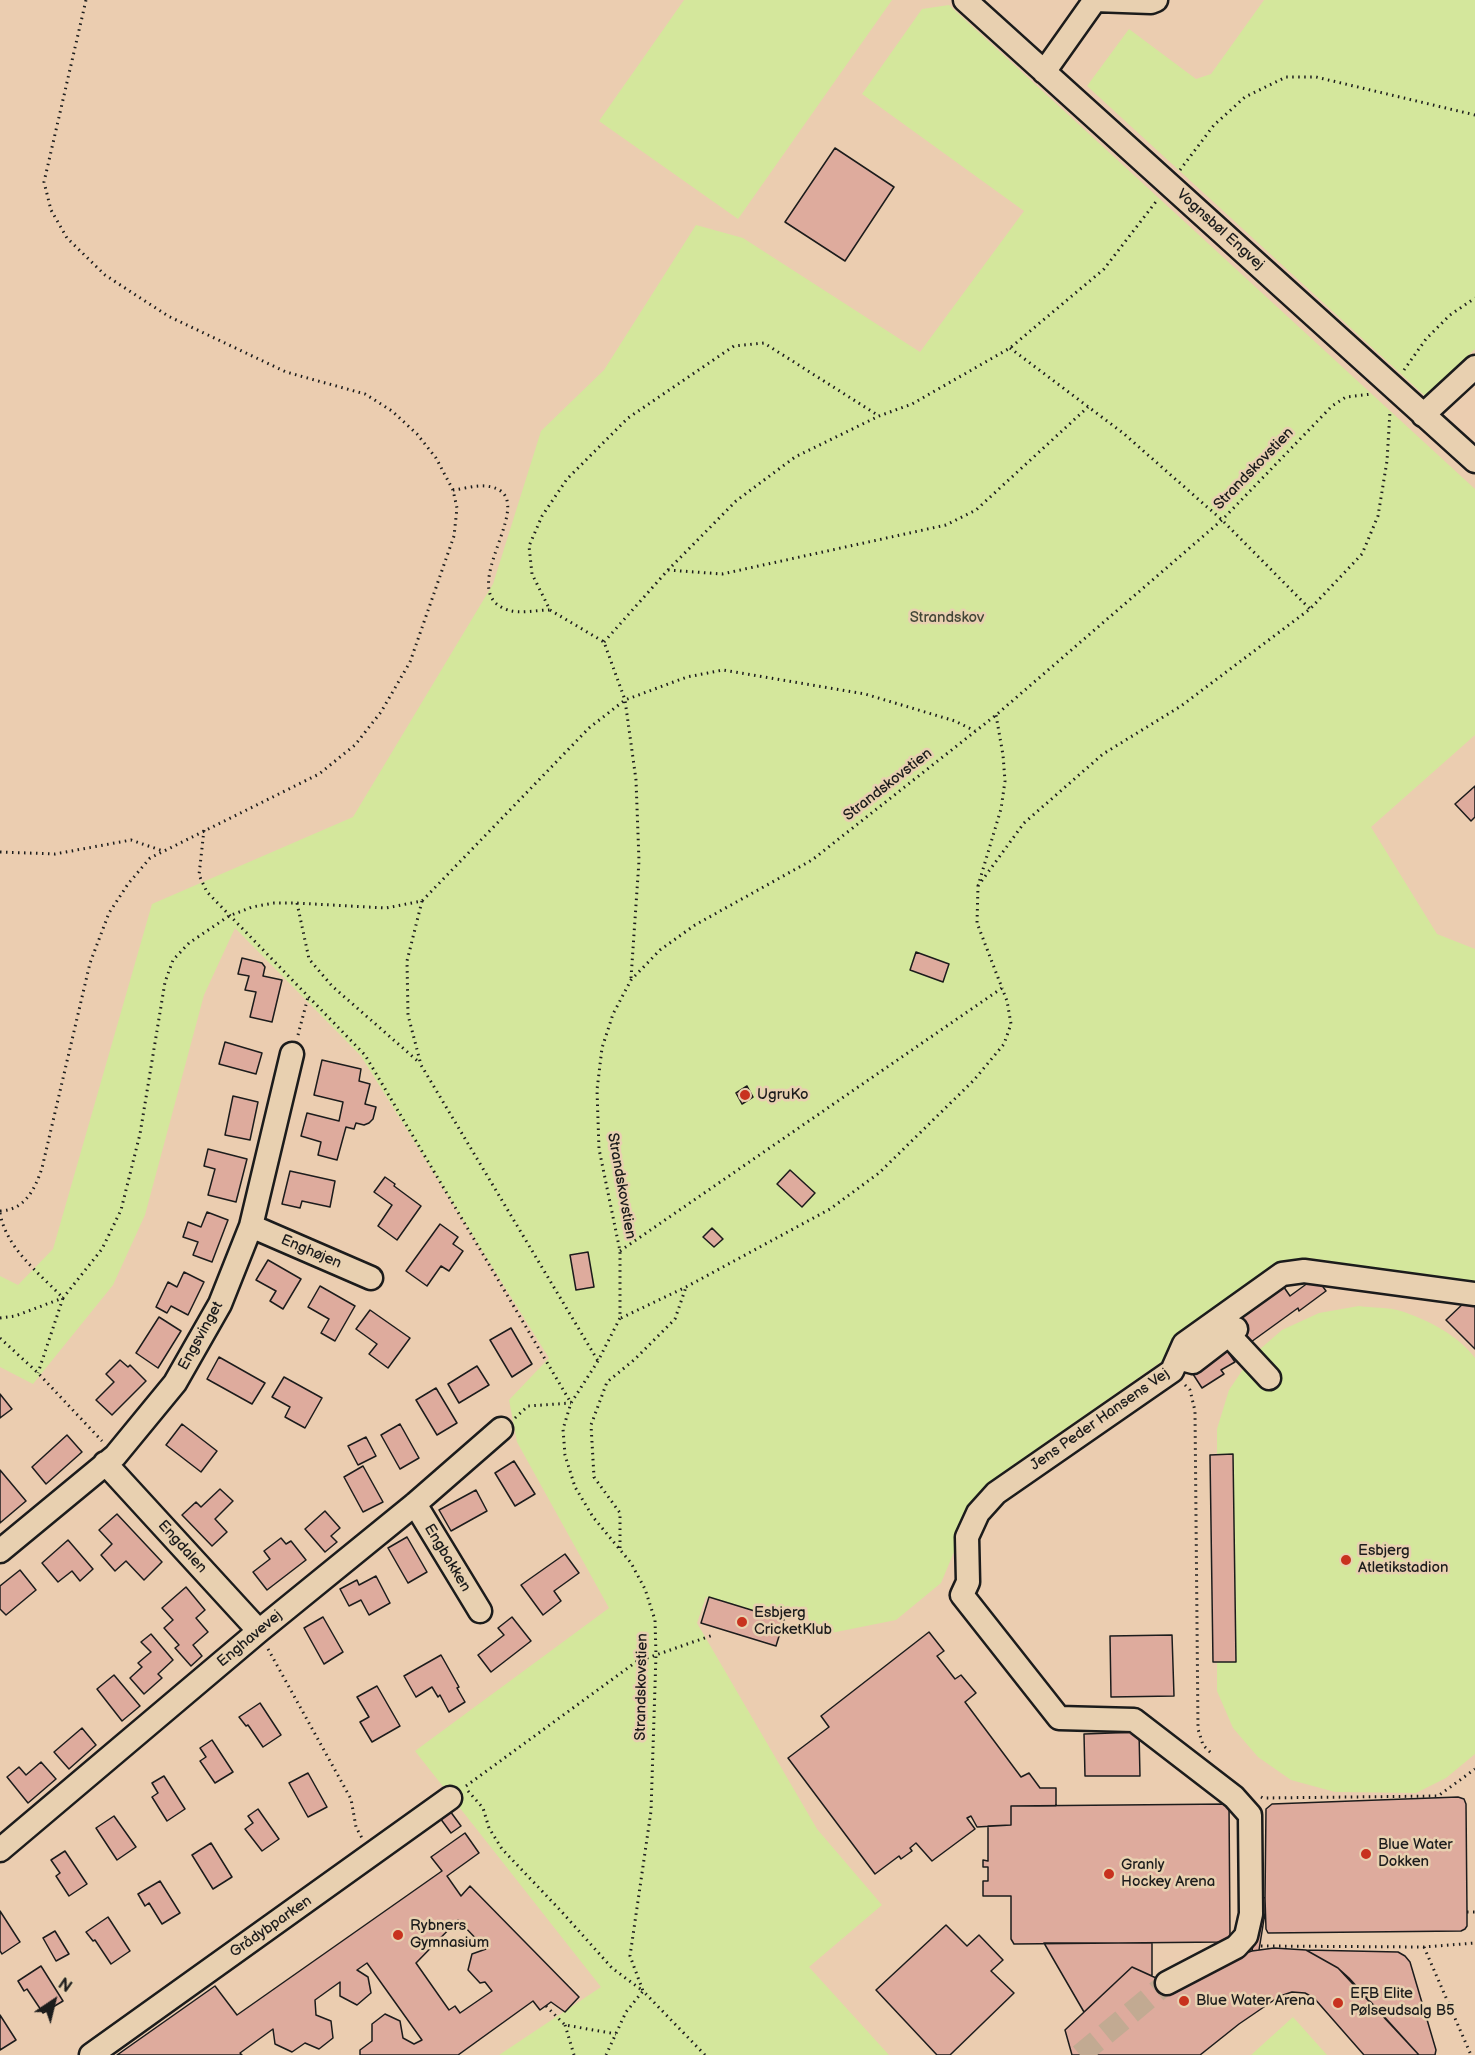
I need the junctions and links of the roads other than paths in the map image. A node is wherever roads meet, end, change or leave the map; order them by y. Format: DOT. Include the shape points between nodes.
graph roads {
  1 [pos="965,0"];
  2 [pos="1095,0"];
  3 [pos="1156,0"];
  4 [pos="1044,72"];
  5 [pos="1475,367"];
  6 [pos="1423,415"];
  7 [pos="1475,461"];
  8 [pos="292,1054"];
  9 [pos="251,1226"];
  10 [pos="371,1278"];
  11 [pos="1475,1294"];
  12 [pos="1175,1364"];
  13 [pos="1269,1378"];
  14 [pos="501,1429"];
  15 [pos="110,1459"];
  16 [pos="415,1504"];
  17 [pos="0,1551"];
  18 [pos="480,1611"];
  19 [pos="259,1631"];
  20 [pos="450,1798"];
  21 [pos="0,1850"];
  22 [pos="1167,1983"];
  23 [pos="91,2055"];
  1 -- 4 [label="street, Vognsbøl Engvej"];
  2 -- 3 [label="street"];
  2 -- 4 [label="street"];
  4 -- 6 [label="street, Vognsbøl Engvej"];
  5 -- 6 [label="street"];
  6 -- 7 [label="street, Vognsbøl Engvej"];
  8 -- 9 [label="street, Engsvinget"];
  9 -- 10 [label="street, Enghøjen"];
  9 -- 15 [label="street, Engsvinget" via="220,1304 175,1383"];
  11 -- 12 [label="street, Jens Peder Hansens Vej" via="1304,1270 1282,1274 1184,1344"];
  12 -- 13 [label="street" via="1193,1362 1232,1332"];
  12 -- 22 [label="street, Jens Peder Hansens Vej" via="996,1493 978,1513 967,1537 968,1582 962,1595 1059,1718 1134,1720 1234,1797 1250,1815 1251,1914 1246,1936 1236,1947"];
  14 -- 16 [label="street, Enghavevej"];
  15 -- 17 [label="street, Engsvinget"];
  15 -- 19 [label="street, Engdalen"];
  16 -- 18 [label="street, Engbakken"];
  16 -- 19 [label="street, Enghavevej"];
  19 -- 21 [label="street, Enghavevej"];
  20 -- 23 [label="street, Grådybparken"];
}
